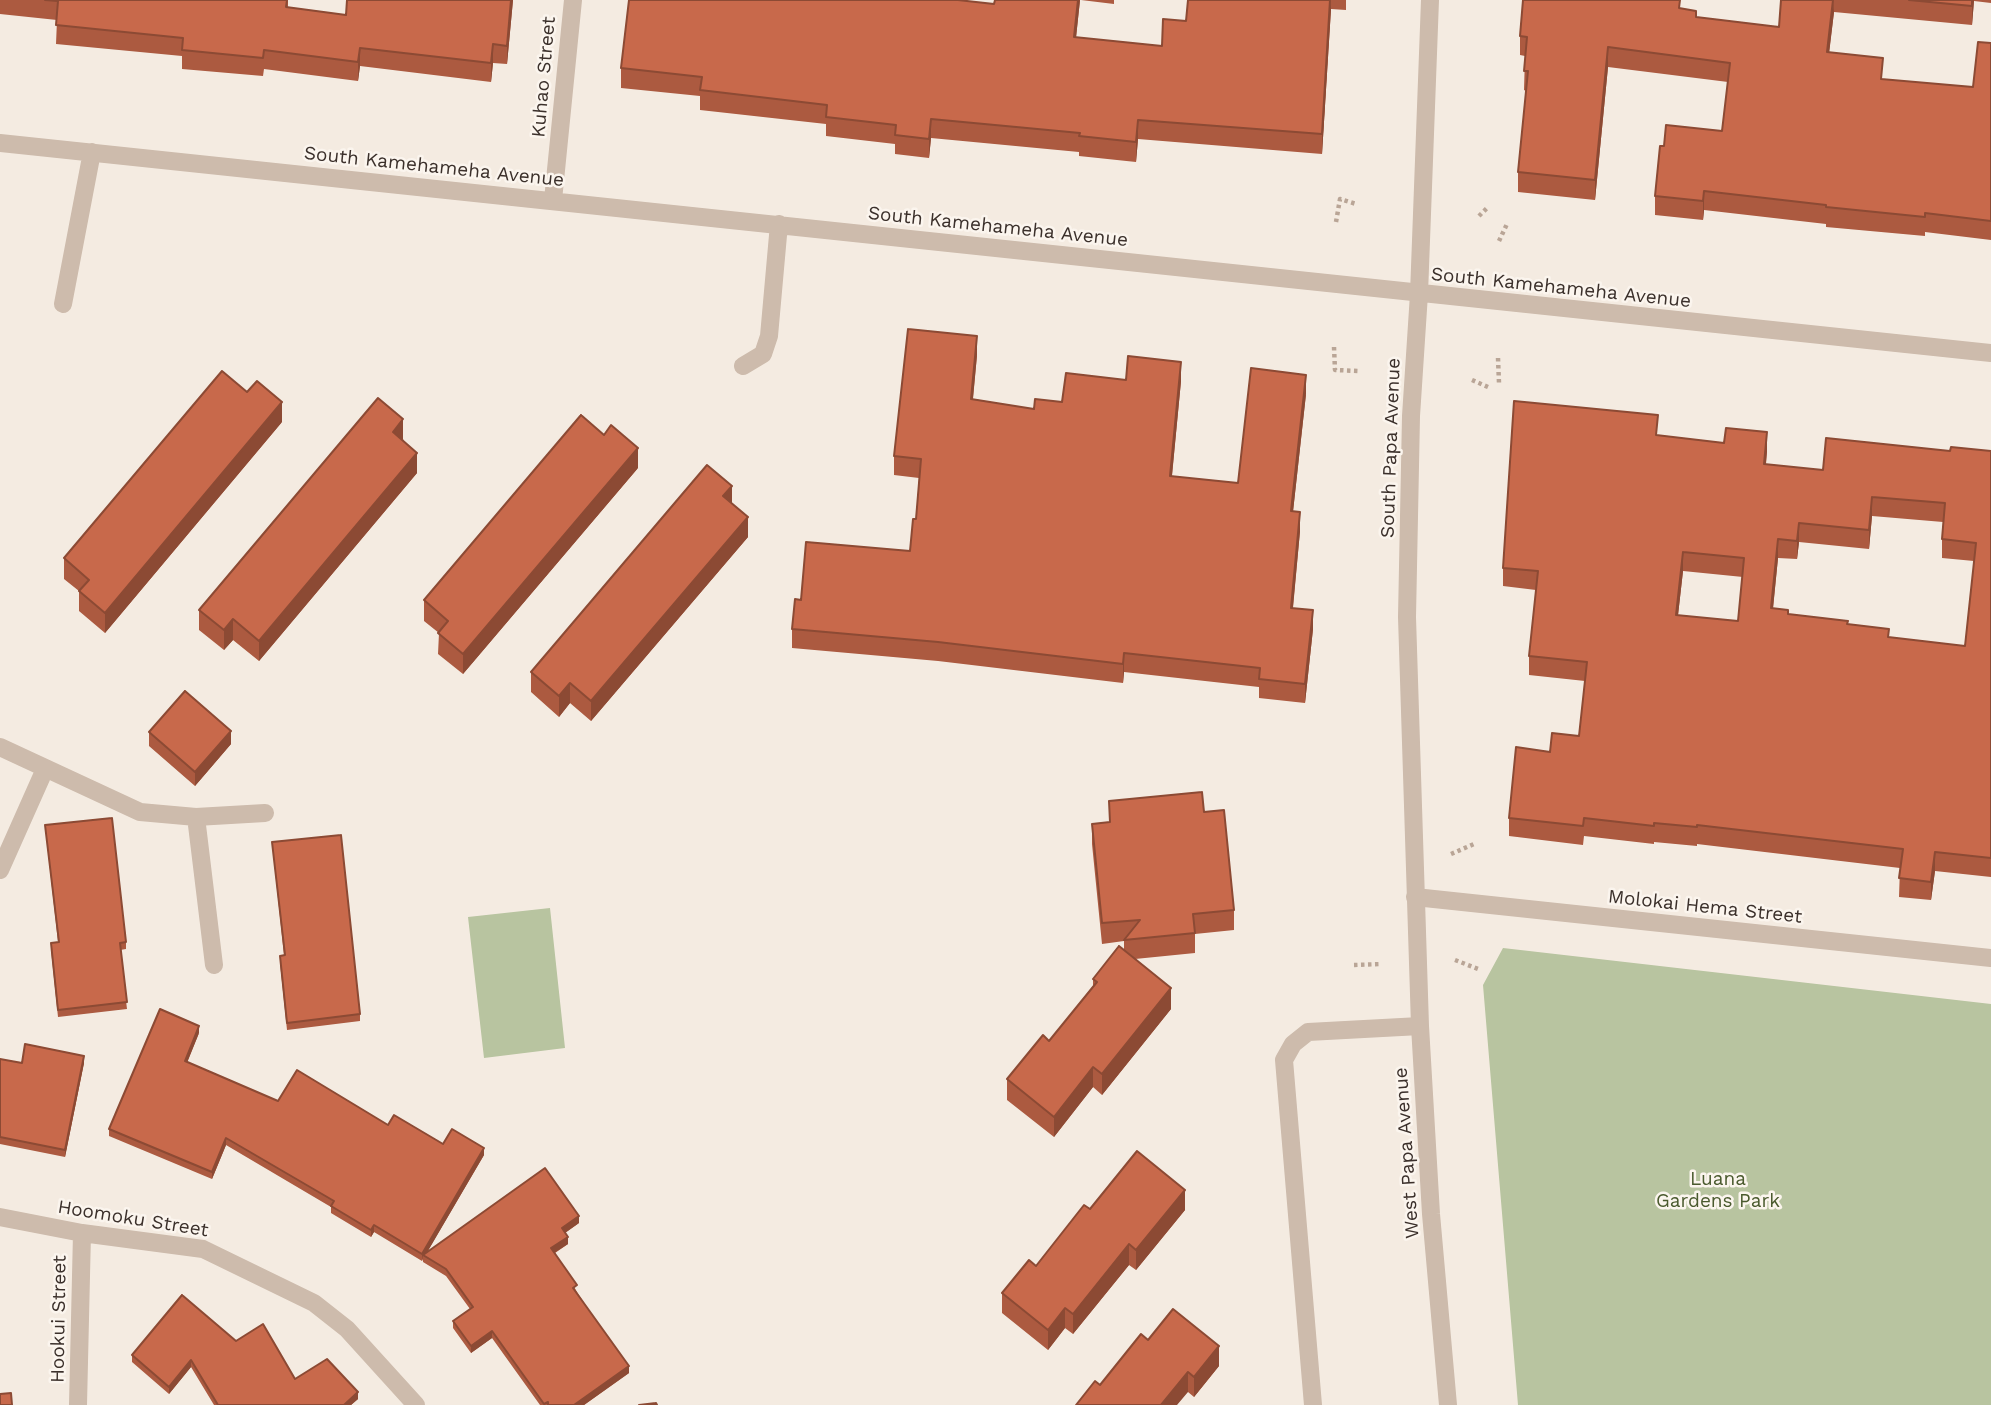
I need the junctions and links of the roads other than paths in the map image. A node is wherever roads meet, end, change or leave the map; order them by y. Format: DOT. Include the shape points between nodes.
graph roads {
  1 [pos="573,0"];
  2 [pos="1430,0"];
  3 [pos="0,144"];
  4 [pos="92,152"];
  5 [pos="553,200"];
  6 [pos="779,224"];
  7 [pos="1419,294"];
  8 [pos="63,304"];
  9 [pos="1991,353"];
  10 [pos="743,366"];
  11 [pos="0,747"];
  12 [pos="44,769"];
  13 [pos="265,813"];
  14 [pos="196,817"];
  15 [pos="0,870"];
  16 [pos="1415,897"];
  17 [pos="1991,958"];
  18 [pos="214,965"];
  19 [pos="1420,1026"];
  20 [pos="0,1217"];
  21 [pos="82,1233"];
  22 [pos="78,1405"];
  23 [pos="416,1405"];
  24 [pos="1313,1405"];
  25 [pos="1448,1405"];
  1 -- 5 [label="street, Kuhao Street"];
  2 -- 7 [label="street, South Papa Avenue"];
  3 -- 4 [label="street, South Kamehameha Avenue"];
  4 -- 5 [label="street, South Kamehameha Avenue"];
  4 -- 8 [label="street"];
  5 -- 6 [label="street, South Kamehameha Avenue"];
  6 -- 7 [label="street, South Kamehameha Avenue"];
  6 -- 10 [label="street" via="769,336 764,354"];
  7 -- 9 [label="street, South Kamehameha Avenue"];
  7 -- 16 [label="street, South Papa Avenue" via="1411,416 1408,617"];
  11 -- 12 [label="street"];
  12 -- 14 [label="street" via="137,812"];
  12 -- 15 [label="street"];
  13 -- 14 [label="street"];
  14 -- 18 [label="street"];
  16 -- 17 [label="street, Molokai Hema Street"];
  16 -- 19 [label="street, West Papa Avenue"];
  19 -- 24 [label="street" via="1308,1032 1293,1044 1284,1060"];
  19 -- 25 [label="street, West Papa Avenue"];
  20 -- 21 [label="street, Hoomoku Street"];
  21 -- 22 [label="street, Hookui Street"];
  21 -- 23 [label="street, Hoomoku Street" via="203,1248 314,1303 347,1329"];
}
